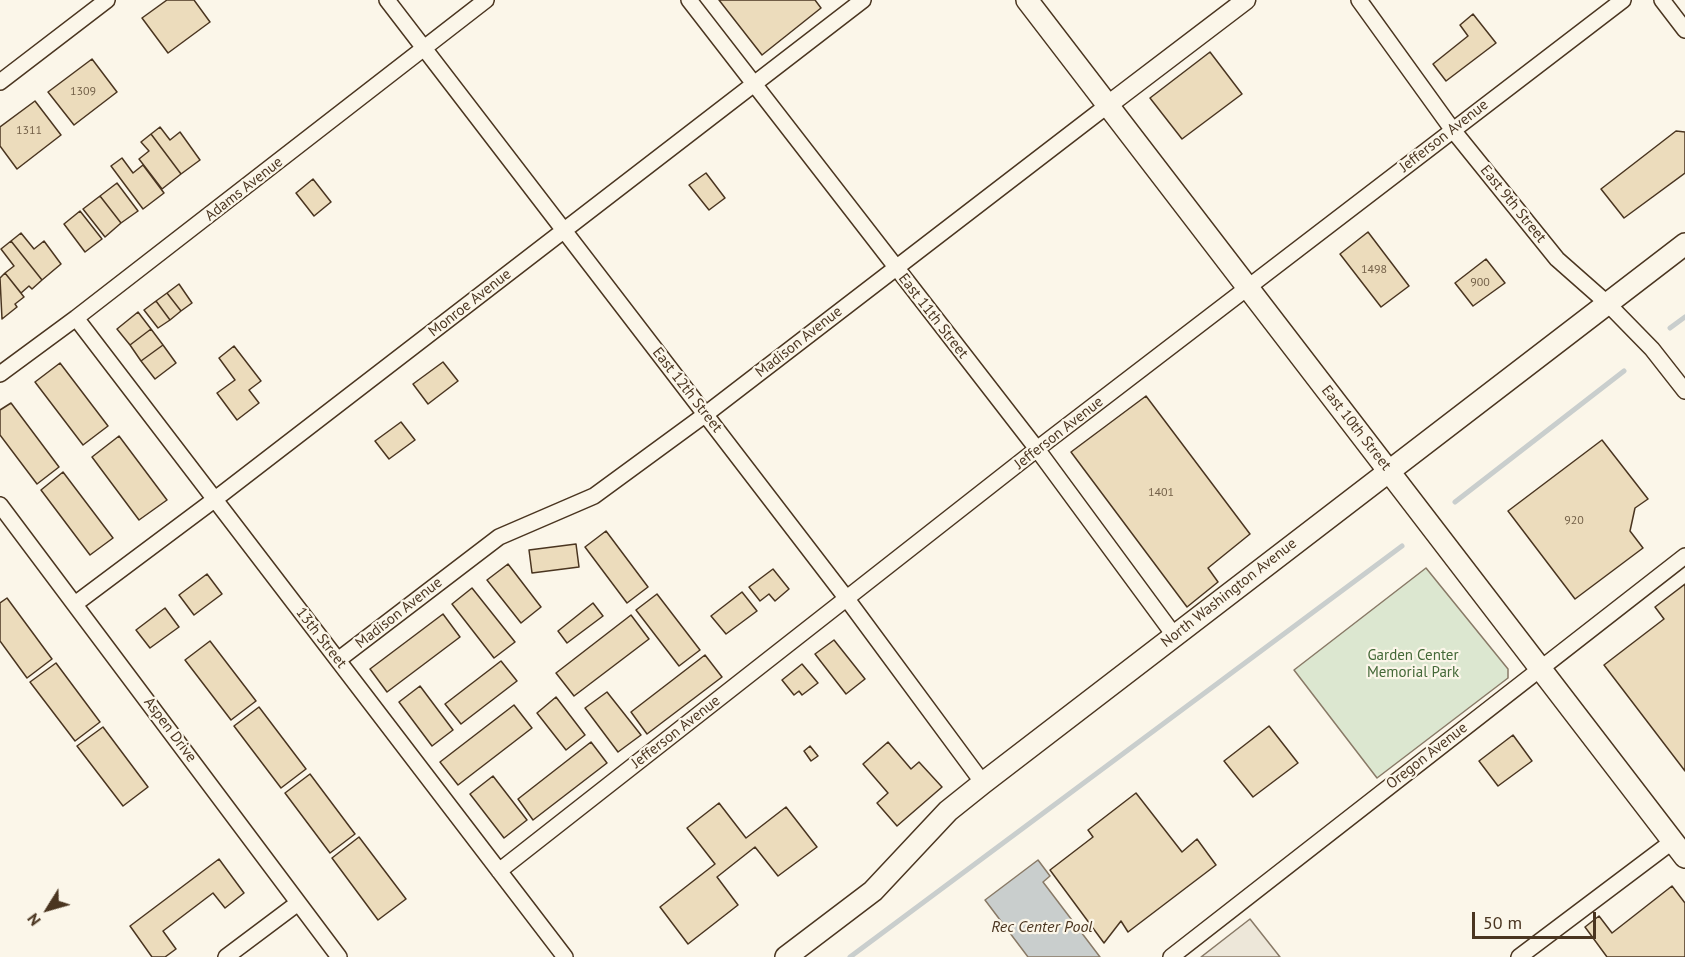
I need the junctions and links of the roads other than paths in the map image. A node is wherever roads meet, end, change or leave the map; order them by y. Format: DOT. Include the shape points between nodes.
graph roads {
  1 [pos="107,0"];
  2 [pos="387,0"];
  3 [pos="486,0"];
  4 [pos="689,0"];
  5 [pos="863,0"];
  6 [pos="1027,0"];
  7 [pos="1246,0"];
  8 [pos="1359,0"];
  9 [pos="1623,0"];
  10 [pos="1662,0"];
  11 [pos="1685,30"];
  12 [pos="424,49"];
  13 [pos="0,82"];
  14 [pos="754,84"];
  15 [pos="1108,105"];
  16 [pos="1452,129"];
  17 [pos="564,231"];
  18 [pos="1685,244"];
  19 [pos="895,268"];
  20 [pos="1248,288"];
  21 [pos="1608,304"];
  22 [pos="76,318"];
  23 [pos="0,374"];
  24 [pos="1685,391"];
  25 [pos="706,414"];
  26 [pos="1037,449"];
  27 [pos="1388,470"];
  28 [pos="214,500"];
  29 [pos="0,505"];
  30 [pos="1685,556"];
  31 [pos="847,599"];
  32 [pos="75,604"];
  33 [pos="1174,636"];
  34 [pos="338,660"];
  35 [pos="1540,668"];
  36 [pos="983,783"];
  37 [pos="1679,849"];
  38 [pos="499,870"];
  39 [pos="298,903"];
  40 [pos="226,957"];
  41 [pos="339,957"];
  42 [pos="565,957"];
  43 [pos="786,957"];
  44 [pos="1171,957"];
  45 [pos="1519,957"];
  1 -- 13 [label="street"];
  2 -- 12 [label="street, East 12th Street"];
  3 -- 12 [label="street, Adams Avenue"];
  4 -- 14 [label="street, East 11th Street"];
  5 -- 14 [label="street, Monroe Avenue"];
  6 -- 15 [label="main road, East 10th Street"];
  7 -- 15 [label="street, Madison Avenue"];
  8 -- 16 [label="street, East 9th Street"];
  9 -- 16 [label="street, Jefferson Avenue"];
  10 -- 11 [label="street"];
  12 -- 17 [label="street, East 12th Street"];
  12 -- 22 [label="street, Adams Avenue"];
  14 -- 17 [label="street, Monroe Avenue"];
  14 -- 19 [label="street, East 11th Street"];
  15 -- 19 [label="street, Madison Avenue"];
  15 -- 20 [label="main road, East 10th Street"];
  16 -- 20 [label="street, Jefferson Avenue"];
  16 -- 21 [label="street, East 9th Street" via="1557,259"];
  17 -- 25 [label="street, East 12th Street"];
  17 -- 28 [label="street, Monroe Avenue"];
  18 -- 21 [label="main road, North Washington Avenue"];
  19 -- 25 [label="street, Madison Avenue"];
  19 -- 26 [label="street, East 11th Street"];
  20 -- 26 [label="street, Jefferson Avenue"];
  20 -- 27 [label="main road, East 10th Street"];
  21 -- 24 [label="street, East 9th Street" via="1652,349"];
  21 -- 27 [label="main road, North Washington Avenue"];
  22 -- 23 [label="street, Adams Avenue"];
  22 -- 28 [label="street, 13th Street"];
  25 -- 31 [label="street, East 12th Street"];
  25 -- 34 [label="street, Madison Avenue" via="594,496 499,537"];
  26 -- 31 [label="street, Jefferson Avenue"];
  26 -- 33 [label="street, East 11th Street"];
  27 -- 33 [label="main road, North Washington Avenue"];
  27 -- 35 [label="main road, East 10th Street"];
  28 -- 32 [label="street, Monroe Avenue"];
  28 -- 34 [label="street, 13th Street"];
  29 -- 32 [label="street, Aspen Drive"];
  30 -- 35 [label="street, Oregon Avenue"];
  31 -- 36 [label="street, East 12th Street"];
  31 -- 38 [label="street, Jefferson Avenue"];
  32 -- 39 [label="street, Aspen Drive"];
  33 -- 36 [label="main road, North Washington Avenue"];
  34 -- 38 [label="street, 13th Street"];
  35 -- 37 [label="main road, East 10th Street"];
  35 -- 44 [label="street, Oregon Avenue"];
  36 -- 43 [label="main road, North Washington Avenue" via="948,811 873,891"];
  37 -- 45 [label="street"];
  38 -- 42 [label="street, 13th Street"];
  39 -- 40 [label="street"];
  39 -- 41 [label="street, Aspen Drive"];
}
